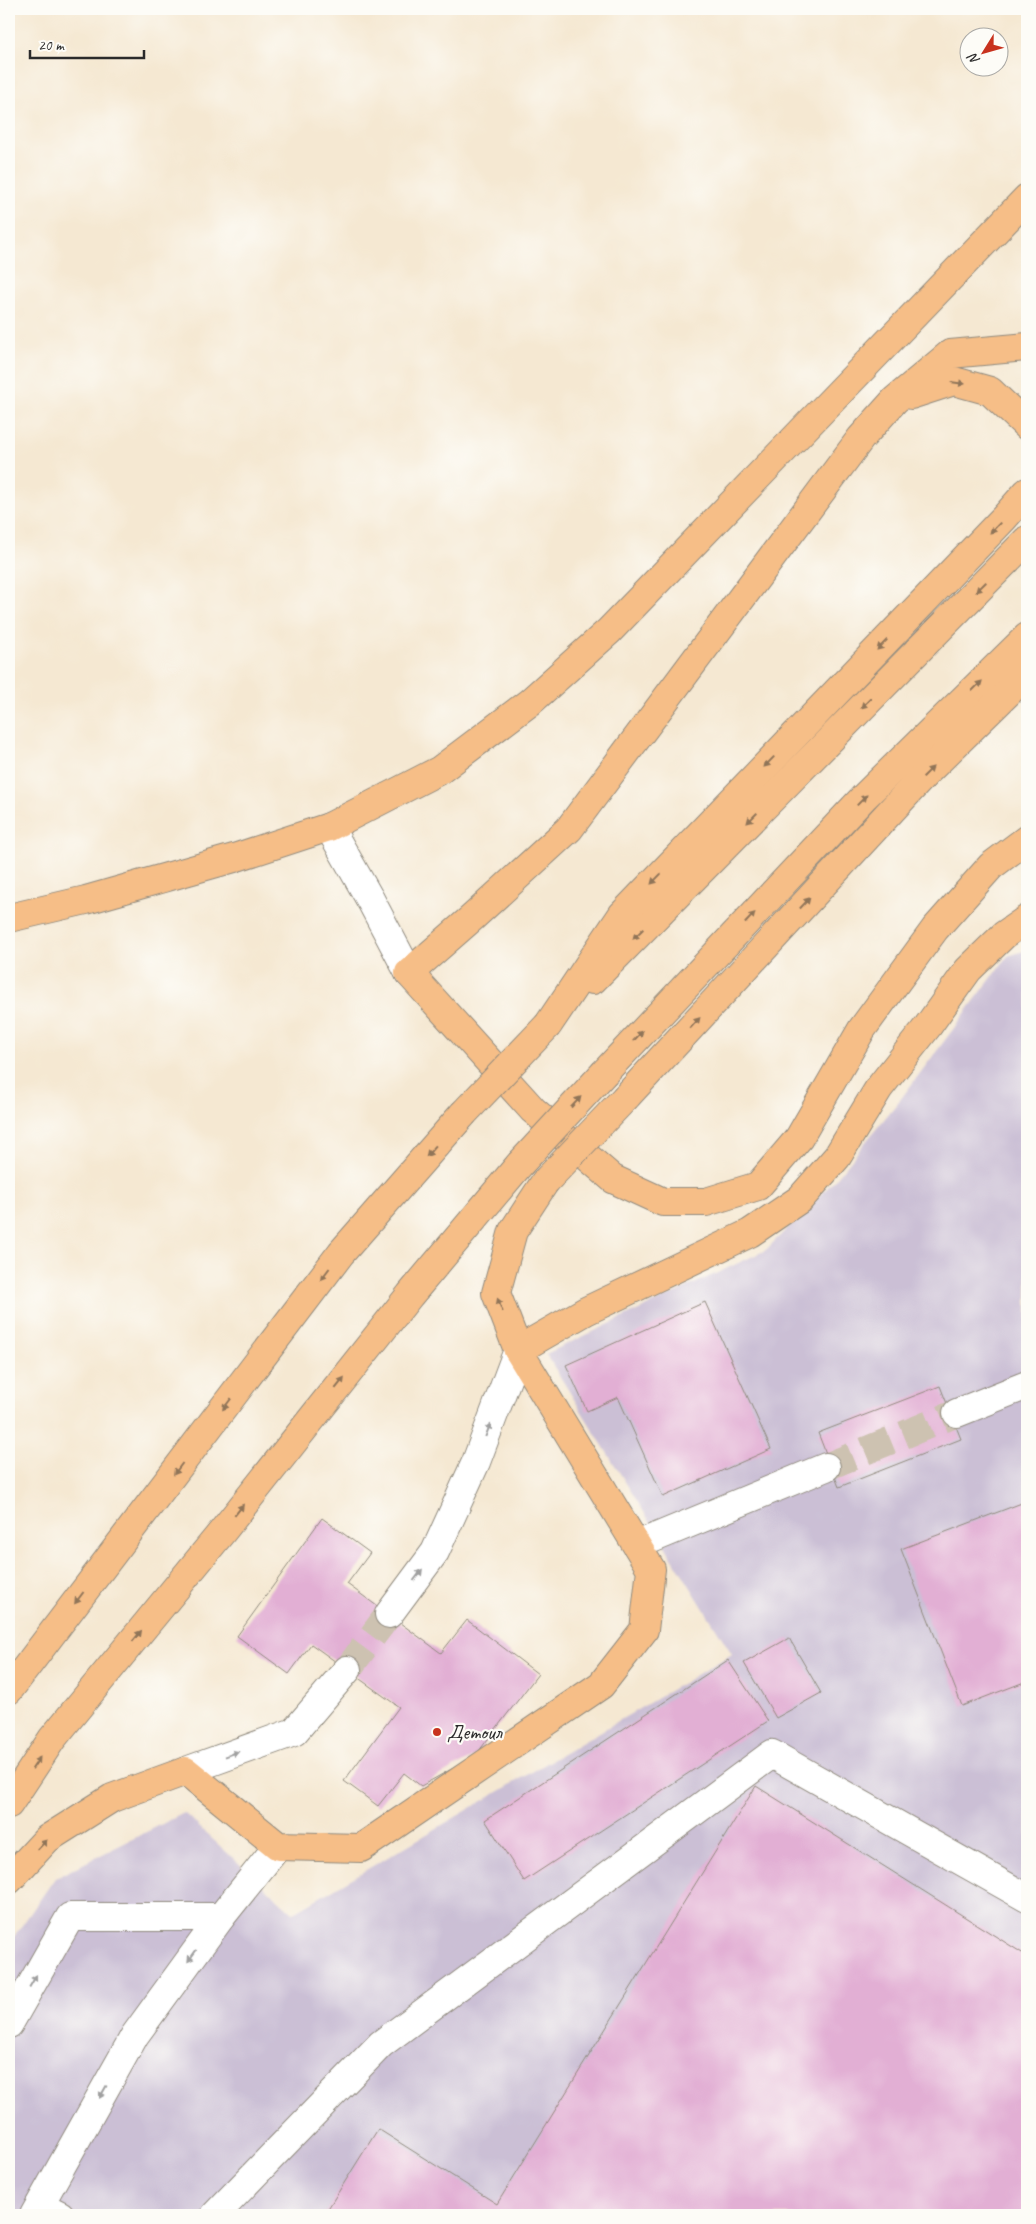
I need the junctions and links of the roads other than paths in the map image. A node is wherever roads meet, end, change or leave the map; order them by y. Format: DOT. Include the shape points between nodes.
graph roads {
  1 [pos="1027,198"];
  2 [pos="1027,347"];
  3 [pos="895,400"];
  4 [pos="1027,426"];
  5 [pos="1027,492"];
  6 [pos="1027,540"];
  7 [pos="1027,637"];
  8 [pos="1027,674"];
  9 [pos="329,827"];
  10 [pos="1027,839"];
  11 [pos="9,918"];
  12 [pos="1027,919"];
  13 [pos="409,973"];
  14 [pos="548,1025"];
  15 [pos="518,1350"];
  16 [pos="1027,1385"];
  17 [pos="958,1413"];
  18 [pos="826,1467"];
  19 [pos="637,1545"];
  20 [pos="388,1614"];
  21 [pos="347,1670"];
  22 [pos="9,1690"];
  23 [pos="186,1771"];
  24 [pos="9,1804"];
  25 [pos="278,1846"];
  26 [pos="9,1880"];
  27 [pos="1027,1898"];
  28 [pos="220,1916"];
  29 [pos="9,2024"];
  30 [pos="45,2212"];
  31 [pos="215,2215"];
  1 -- 9 [label="main road" via="609,632 530,702 440,770"];
  2 -- 3 [label="main road" via="950,354"];
  3 -- 4 [label="main road, one-way" via="954,380 990,391"];
  3 -- 13 [label="main road" via="861,438 569,829 474,918"];
  5 -- 14 [label="main road, one-way" via="622,915"];
  6 -- 14 [label="main road, one-way"];
  24 -- 7 [label="main road, one-way, bridge" via="52,1739 410,1295 520,1164 865,796"];
  15 -- 8 [label="main road, one-way, bridge" via="496,1293 513,1231 545,1182 926,773"];
  9 -- 11 [label="main road" via="234,858"];
  9 -- 13 [label="street"];
  10 -- 13 [label="main road" via="992,866 934,929 862,1029 799,1138 758,1186 706,1202 663,1202 613,1179 533,1110"];
  12 -- 15 [label="main road" via="1004,935 968,970 879,1088 837,1157 800,1199 750,1233 586,1311"];
  14 -- 22 [label="main road, one-way, bridge" via="463,1114 341,1253"];
  15 -- 19 [label="main road"];
  20 -- 15 [label="street, one-way" via="435,1552 476,1462"];
  16 -- 17 [label="street"];
  18 -- 19 [label="street"];
  19 -- 25 [label="main road" via="650,1569 644,1630 601,1685 361,1848"];
  23 -- 21 [label="street, one-way" via="294,1732"];
  23 -- 25 [label="main road"];
  26 -- 23 [label="main road, one-way" via="47,1839 112,1798"];
  25 -- 28 [label="street"];
  27 -- 31 [label="street" via="772,1754 381,2044"];
  29 -- 28 [label="street, one-way" via="70,1917"];
  28 -- 30 [label="street, one-way" via="135,2035"];
}
